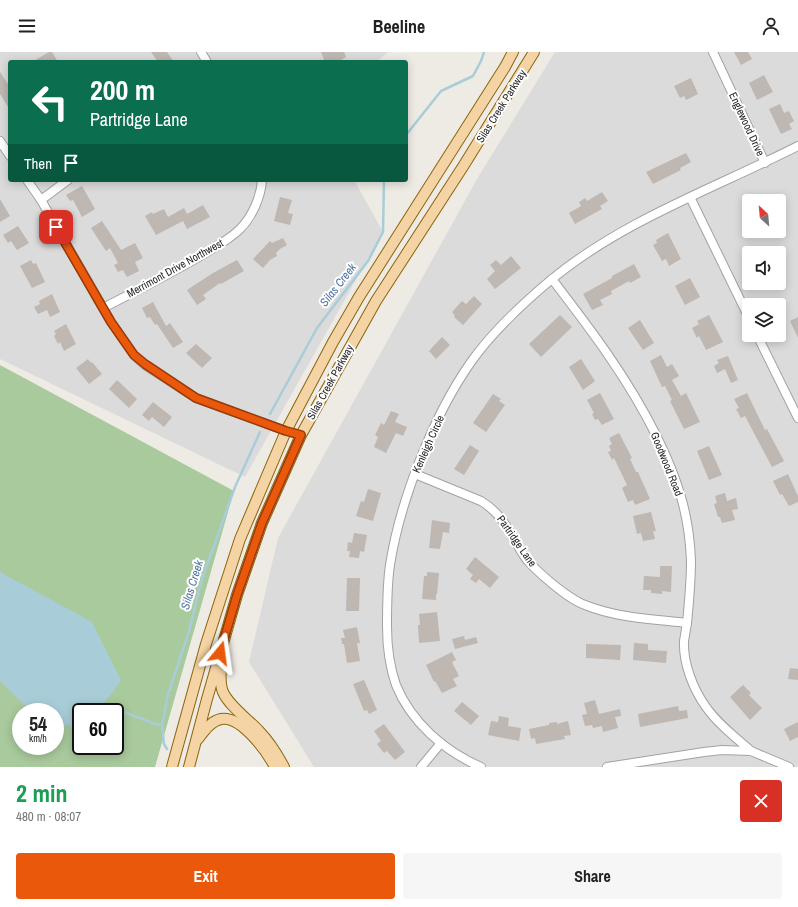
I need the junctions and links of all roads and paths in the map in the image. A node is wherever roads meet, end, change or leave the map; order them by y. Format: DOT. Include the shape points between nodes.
graph roads {
  1 [pos="513,52"];
  2 [pos="534,52"];
  3 [pos="713,52"];
  4 [pos="0,141"];
  5 [pos="798,146"];
  6 [pos="8,153"];
  7 [pos="765,163"];
  8 [pos="28,182"];
  9 [pos="65,182"];
  10 [pos="262,182"];
  11 [pos="690,197"];
  12 [pos="40,200"];
  13 [pos="552,279"];
  14 [pos="742,304"];
  15 [pos="103,308"];
  16 [pos="761,342"];
  17 [pos="798,418"];
  18 [pos="286,431"];
  19 [pos="301,435"];
  20 [pos="415,474"];
  21 [pos="687,623"];
  22 [pos="220,653"];
  23 [pos="196,740"];
  24 [pos="441,743"];
  25 [pos="751,751"];
  26 [pos="172,767"];
  27 [pos="189,767"];
  28 [pos="275,767"];
  29 [pos="284,767"];
  30 [pos="421,767"];
  31 [pos="481,767"];
  32 [pos="607,767"];
  33 [pos="789,767"];
  1 -- 18 [label="main road, Silas Creek Parkway" via="358,297"];
  2 -- 19 [label="main road, Silas Creek Parkway" via="376,301"];
  3 -- 7 [label="street, Englewood Drive"];
  4 -- 6 [label="street"];
  5 -- 7 [label="street, Englewood Drive"];
  7 -- 11 [label="street, Kenleigh Circle"];
  8 -- 12 [label="street"];
  9 -- 12 [label="street"];
  10 -- 15 [label="street, Merrimont Drive Northwest" via="254,209 233,235 191,262"];
  11 -- 13 [label="street, Kenleigh Circle" via="612,236"];
  11 -- 14 [label="street"];
  12 -- 15 [label="street"];
  13 -- 20 [label="street, Kenleigh Circle" via="496,331 469,365 434,428"];
  13 -- 21 [label="street, Goodwood Road" via="613,360 633,391 666,455 685,515 690,543"];
  15 -- 18 [label="street" via="134,355 187,393"];
  16 -- 17 [label="street"];
  18 -- 19 [label="street"];
  18 -- 26 [label="main road, Silas Creek Parkway" via="240,539 206,644"];
  19 -- 22 [label="main road, Silas Creek Parkway" via="262,523"];
  20 -- 21 [label="street, Partridge Lane" via="490,506 504,522 529,562 553,585 584,604 612,613"];
  20 -- 24 [label="street, Kenleigh Circle" via="390,565 387,648 392,673 405,703 425,729"];
  21 -- 25 [label="street, Goodwood Road" via="685,652 698,694 714,718"];
  22 -- 23 [label="main road, Silas Creek Parkway"];
  22 -- 29 [label="main road" via="221,686 225,697 260,732"];
  23 -- 27 [label="main road, Silas Creek Parkway"];
  23 -- 28 [label="main road" via="214,722 229,718 248,732 266,752"];
  24 -- 30 [label="street"];
  24 -- 31 [label="street, Kenleigh Circle" via="468,762"];
  25 -- 32 [label="street" via="722,750"];
  25 -- 33 [label="street"];
}
